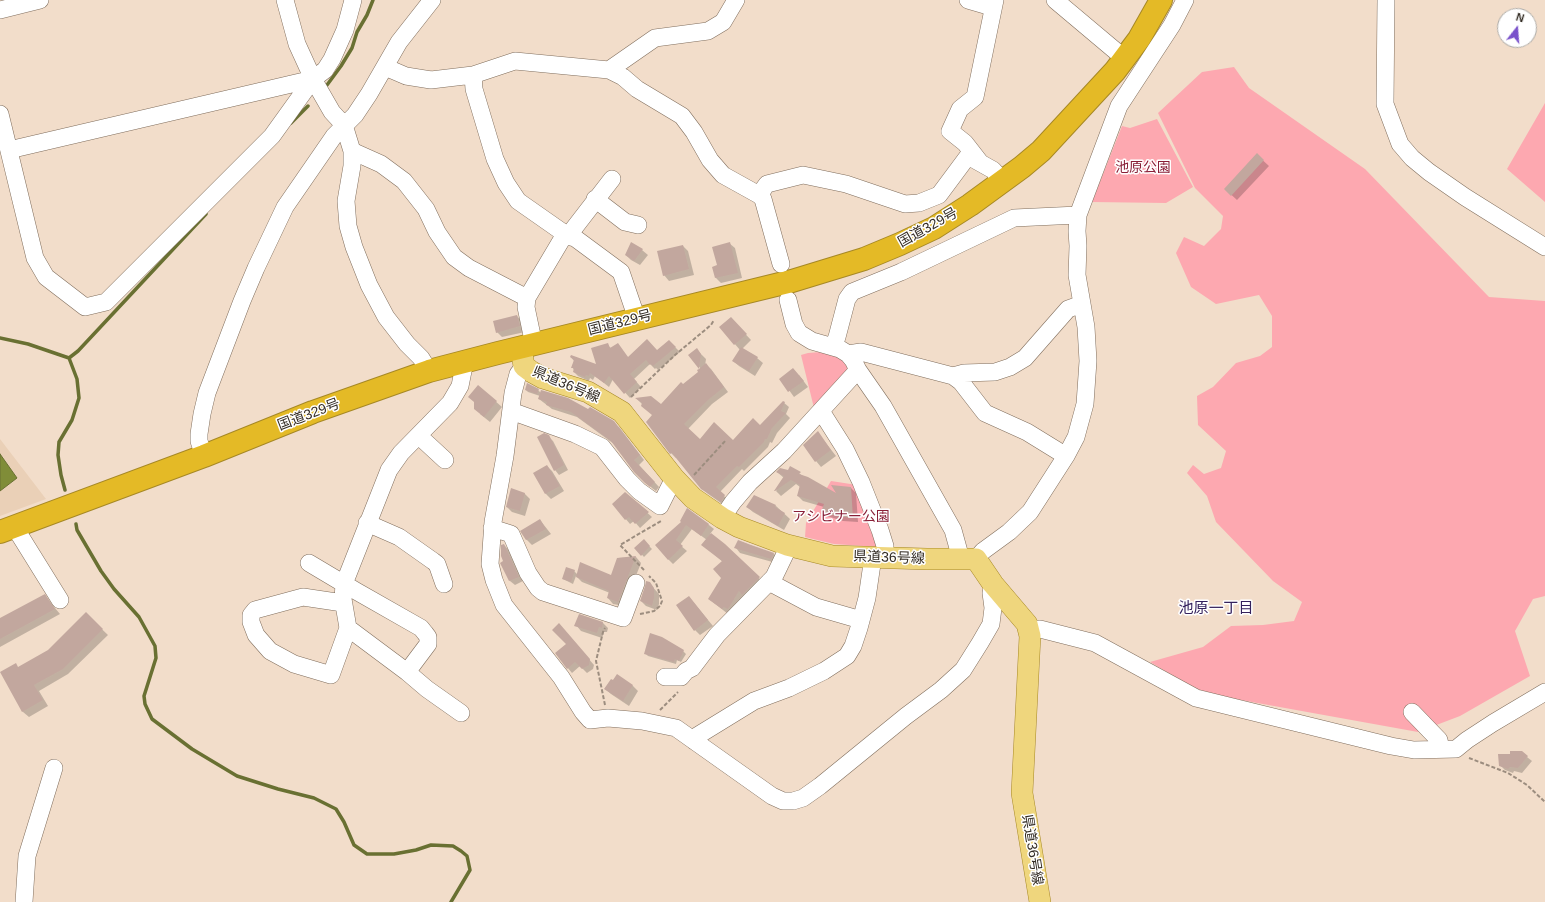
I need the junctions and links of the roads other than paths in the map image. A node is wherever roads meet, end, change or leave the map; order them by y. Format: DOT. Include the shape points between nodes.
graph roads {
  1 [pos="40,0"];
  2 [pos="285,0"];
  3 [pos="353,0"];
  4 [pos="432,0"];
  5 [pos="736,0"];
  6 [pos="968,0"];
  7 [pos="1055,0"];
  8 [pos="1186,0"];
  9 [pos="1386,0"];
  10 [pos="994,3"];
  11 [pos="0,10"];
  12 [pos="1162,14"];
  13 [pos="1124,58"];
  14 [pos="385,67"];
  15 [pos="609,70"];
  16 [pos="473,75"];
  17 [pos="313,79"];
  18 [pos="0,114"];
  19 [pos="344,125"];
  20 [pos="9,150"];
  21 [pos="352,151"];
  22 [pos="979,162"];
  23 [pos="612,178"];
  24 [pos="1003,182"];
  25 [pos="759,195"];
  26 [pos="595,199"];
  27 [pos="1078,215"];
  28 [pos="638,225"];
  29 [pos="566,235"];
  30 [pos="1545,247"];
  31 [pos="781,264"];
  32 [pos="527,298"];
  33 [pos="788,300"];
  34 [pos="1082,304"];
  35 [pos="637,319"];
  36 [pos="833,346"];
  37 [pos="526,353"];
  38 [pos="848,354"];
  39 [pos="465,361"];
  40 [pos="858,370"];
  41 [pos="429,371"];
  42 [pos="953,376"];
  43 [pos="511,411"];
  44 [pos="821,411"];
  45 [pos="419,436"];
  46 [pos="204,456"];
  47 [pos="1066,456"];
  48 [pos="445,460"];
  49 [pos="678,483"];
  50 [pos="722,518"];
  51 [pos="367,523"];
  52 [pos="492,528"];
  53 [pos="7,529"];
  54 [pos="787,545"];
  55 [pos="879,558"];
  56 [pos="968,559"];
  57 [pos="310,563"];
  58 [pos="769,582"];
  59 [pos="636,583"];
  60 [pos="344,584"];
  61 [pos="444,584"];
  62 [pos="993,584"];
  63 [pos="60,600"];
  64 [pos="343,603"];
  65 [pos="861,620"];
  66 [pos="348,628"];
  67 [pos="1029,630"];
  68 [pos="407,672"];
  69 [pos="665,677"];
  70 [pos="1545,692"];
  71 [pos="1412,712"];
  72 [pos="461,713"];
  73 [pos="694,740"];
  74 [pos="1449,749"];
  75 [pos="54,768"];
  76 [pos="24,902"];
  77 [pos="1040,902"];
  1 -- 11 [label="street"];
  2 -- 17 [label="street" via="297,44"];
  3 -- 17 [label="street" via="345,30 332,59 325,70"];
  4 -- 14 [label="street" via="399,42"];
  5 -- 15 [label="street" via="723,22 708,31 655,38"];
  6 -- 10 [label="street"];
  7 -- 13 [label="street"];
  8 -- 12 [label="street"];
  9 -- 30 [label="street" via="1385,104 1400,144 1412,158 1435,176"];
  10 -- 22 [label="street" via="975,97 960,108 950,130 965,143"];
  12 -- 13 [label="highway, 国道329号"];
  12 -- 27 [label="street" via="1119,106"];
  13 -- 24 [label="highway, 国道329号" via="1092,97 1041,151"];
  14 -- 16 [label="street" via="406,76 431,80"];
  14 -- 19 [label="street" via="354,115"];
  15 -- 16 [label="street" via="515,61"];
  15 -- 25 [label="street" via="682,116 722,175"];
  16 -- 29 [label="street" via="482,119 506,182 518,201"];
  17 -- 19 [label="street" via="332,112"];
  17 -- 20 [label="street"];
  17 -- 20 [label="street" via="272,136 106,302 85,307 46,277 35,258"];
  18 -- 20 [label="street"];
  19 -- 21 [label="street"];
  19 -- 46 [label="street" via="286,207 242,301 207,393 199,441"];
  21 -- 32 [label="street" via="381,164 404,181 426,209 437,232 454,257 469,268"];
  21 -- 41 [label="street" via="346,207 354,247 369,285 386,317"];
  22 -- 24 [label="street" via="993,170"];
  22 -- 25 [label="street" via="968,156 939,195 919,204 905,204 846,184 804,175 767,184"];
  23 -- 26 [label="street"];
  24 -- 35 [label="highway, 国道329号" via="934,228 864,259 792,281"];
  25 -- 31 [label="street" via="763,200"];
  26 -- 28 [label="street" via="625,222"];
  26 -- 29 [label="street"];
  27 -- 34 [label="street" via="1077,276"];
  27 -- 36 [label="street" via="1014,218 901,272 852,292 847,299"];
  29 -- 32 [label="street"];
  29 -- 35 [label="street" via="575,238 621,272"];
  32 -- 37 [label="street"];
  33 -- 36 [label="street" via="799,333 812,341"];
  34 -- 42 [label="street" via="1068,309 1025,358 1010,367 995,372 964,372"];
  34 -- 47 [label="street" via="1088,361 1085,404 1076,437"];
  35 -- 37 [label="highway, 国道329号"];
  36 -- 38 [label="street"];
  37 -- 39 [label="highway, 国道329号"];
  37 -- 43 [label="street" via="516,380"];
  37 -- 49 [label="main road, 県道36号線" via="532,372 588,392 622,412"];
  38 -- 40 [label="street"];
  38 -- 42 [label="street" via="860,352"];
  39 -- 41 [label="highway, 国道329号"];
  39 -- 45 [label="street" via="460,386 450,403"];
  40 -- 44 [label="street"];
  40 -- 56 [label="street" via="883,406"];
  41 -- 46 [label="highway, 国道329号" via="313,412"];
  42 -- 47 [label="street" via="961,382 985,413 1027,432"];
  43 -- 49 [label="street" via="602,446 627,479 660,506"];
  43 -- 52 [label="street"];
  44 -- 50 [label="street" via="784,451 750,482"];
  44 -- 55 [label="street" via="848,454 880,530 884,546"];
  45 -- 48 [label="street"];
  45 -- 51 [label="street" via="401,453 389,470"];
  46 -- 53 [label="highway, 国道329号"];
  47 -- 56 [label="street" via="1030,512 1009,532"];
  49 -- 50 [label="main road, 県道36号線" via="693,498"];
  50 -- 54 [label="main road, 県道36号線"];
  51 -- 60 [label="street"];
  51 -- 61 [label="street" via="399,537 437,564"];
  52 -- 59 [label="street" via="510,534 528,573 543,592 623,618"];
  52 -- 73 [label="street" via="490,564 504,605 561,677 590,720 608,718 642,721 676,728"];
  53 -- 63 [label="street"];
  54 -- 55 [label="main road, 県道36号線" via="832,556"];
  54 -- 58 [label="street" via="787,550"];
  55 -- 56 [label="main road, 県道36号線"];
  55 -- 65 [label="street"];
  56 -- 62 [label="main road"];
  57 -- 60 [label="street"];
  58 -- 65 [label="street" via="816,606"];
  58 -- 69 [label="street" via="717,635 692,668 681,677"];
  60 -- 64 [label="street"];
  60 -- 68 [label="street" via="421,628 428,637 428,644"];
  62 -- 67 [label="main road"];
  62 -- 73 [label="street" via="991,624 963,670 803,798 784,801 772,796 742,777"];
  64 -- 66 [label="street"];
  64 -- 66 [label="street" via="303,597 255,610 250,622 256,635 270,651 294,664 331,675"];
  65 -- 73 [label="street" via="853,646 847,656 837,664 754,702"];
  66 -- 68 [label="street"];
  67 -- 74 [label="street" via="1040,629 1095,643 1196,698 1391,746 1414,750"];
  67 -- 77 [label="main road, 県道36号線" via="1022,793"];
  68 -- 72 [label="street"];
  70 -- 74 [label="street"];
  71 -- 74 [label="street"];
  75 -- 76 [label="street" via="28,856"];
}
